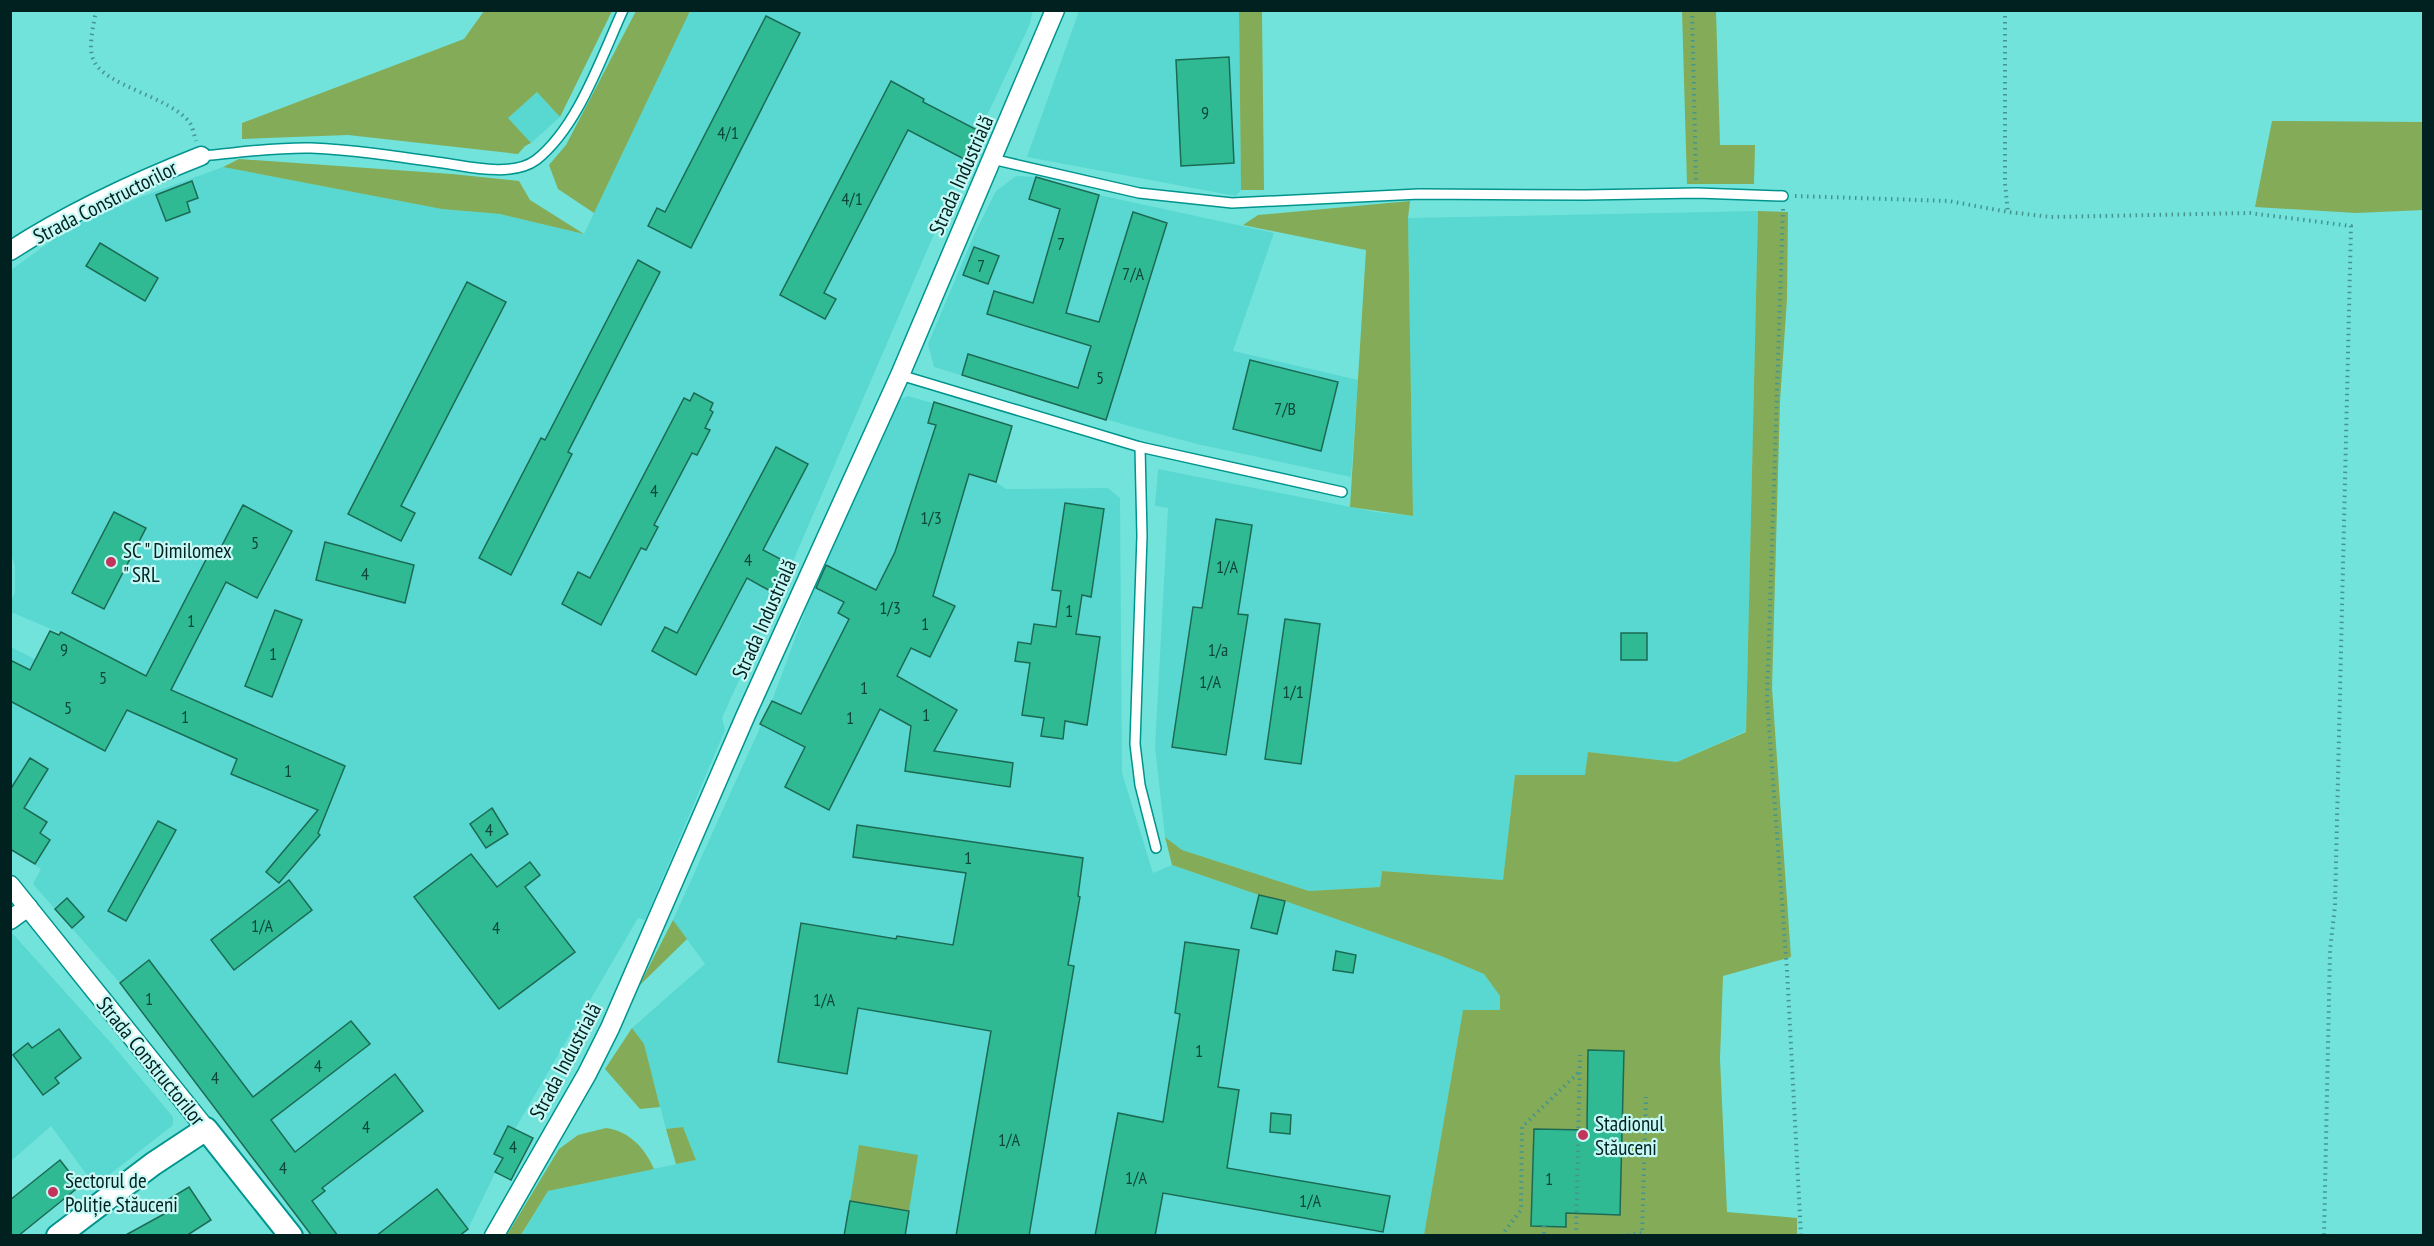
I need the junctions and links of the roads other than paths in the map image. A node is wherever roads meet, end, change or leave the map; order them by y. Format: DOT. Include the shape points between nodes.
graph roads {
  1 [pos="623,10"];
  2 [pos="1054,10"];
  3 [pos="201,156"];
  4 [pos="992,159"];
  5 [pos="1783,196"];
  6 [pos="10,251"];
  7 [pos="900,375"];
  8 [pos="1140,447"];
  9 [pos="1342,492"];
  10 [pos="1156,848"];
  11 [pos="10,885"];
  12 [pos="28,907"];
  13 [pos="10,920"];
  14 [pos="206,1129"];
  15 [pos="57,1236"];
  16 [pos="291,1236"];
  17 [pos="494,1236"];
  1 -- 3 [label="lane" via="579,105 559,136 535,161 490,171 389,155 309,148"];
  2 -- 4 [label="street, Strada Industrială"];
  3 -- 6 [label="street, Strada Constructorilor" via="112,194"];
  4 -- 5 [label="lane" via="1139,193 1232,203 1419,194"];
  4 -- 7 [label="street, Strada Industrială"];
  7 -- 8 [label="lane"];
  7 -- 17 [label="street, Strada Industrială" via="749,707 610,1029"];
  8 -- 9 [label="lane"];
  8 -- 10 [label="lane" via="1142,536 1135,744 1143,801"];
  11 -- 12 [label="street, Strada Constructorilor"];
  12 -- 13 [label="street"];
  12 -- 14 [label="street, Strada Constructorilor"];
  14 -- 15 [label="street"];
  14 -- 16 [label="street, Strada Constructorilor"];
}
